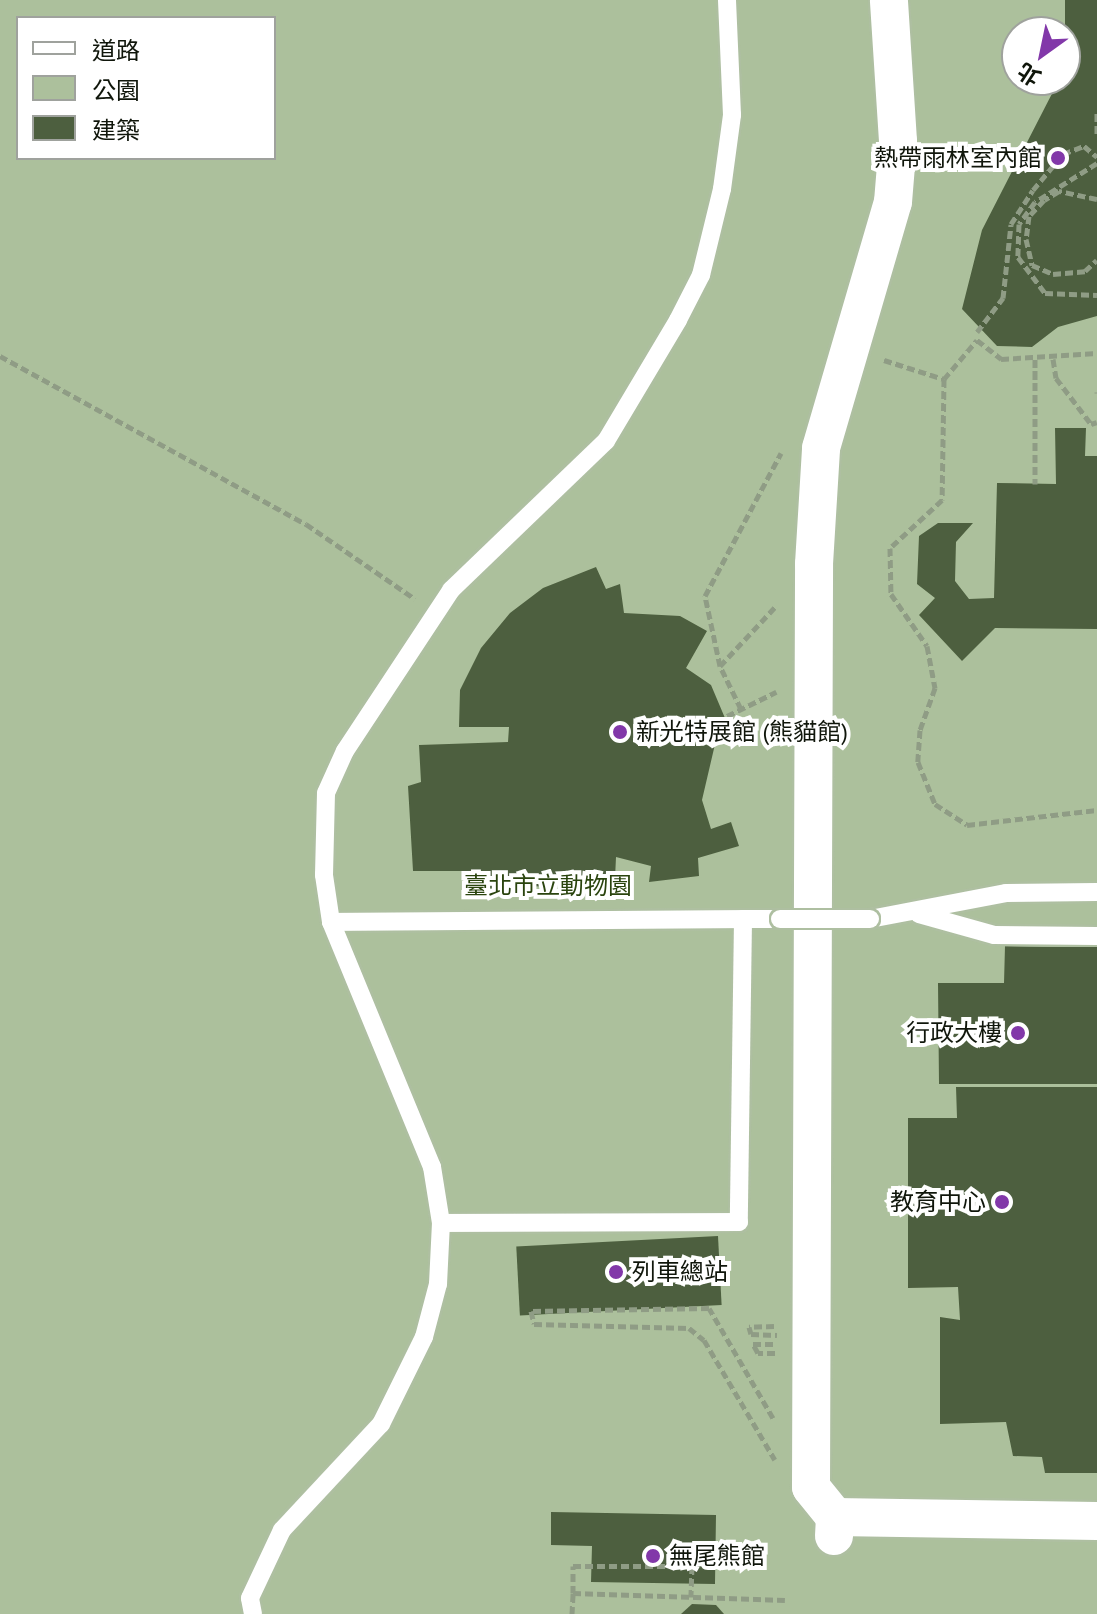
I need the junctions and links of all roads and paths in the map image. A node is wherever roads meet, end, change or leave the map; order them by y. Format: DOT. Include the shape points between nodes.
graph roads {
  1 [pos="727,0"];
  2 [pos="889,0"];
  3 [pos="1097,113"];
  4 [pos="1097,137"];
  5 [pos="1097,160"];
  6 [pos="1097,199"];
  7 [pos="1097,260"];
  8 [pos="1097,295"];
  9 [pos="977,332"];
  10 [pos="848,348"];
  11 [pos="1097,353"];
  12 [pos="0,356"];
  13 [pos="1035,359"];
  14 [pos="1053,359"];
  15 [pos="944,379"];
  16 [pos="1094,423"];
  17 [pos="821,448"];
  18 [pos="1035,484"];
  19 [pos="814,564"];
  20 [pos="436,613"];
  21 [pos="720,666"];
  22 [pos="727,716"];
  23 [pos="1097,810"];
  24 [pos="1097,892"];
  25 [pos="916,913"];
  26 [pos="743,919"];
  27 [pos="331,922"];
  28 [pos="1097,936"];
  29 [pos="441,1223"];
  30 [pos="811,1325"];
  31 [pos="778,1367"];
  32 [pos="776,1409"];
  33 [pos="811,1470"];
  34 [pos="1097,1521"];
  35 [pos="573,1593"];
  36 [pos="691,1597"];
  37 [pos="785,1600"];
  38 [pos="253,1614"];
  39 [pos="572,1614"];
  1 -- 20 [label="lane" via="732,115 701,275 606,441 471,565"];
  2 -- 10 [label="street" via="898,141 893,202"];
  3 -- 4 [label="path"];
  5 -- 8 [label="path" via="1035,202 1019,224 1018,257 1045,293"];
  5 -- 9 [label="path" via="1084,146 1063,154 1033,190 1011,224 1003,298"];
  6 -- 7 [label="path" via="1059,191 1029,216 1026,239 1032,265 1053,274 1085,271"];
  10 -- 15 [label="path"];
  10 -- 17 [label="street"];
  11 -- 14 [label="path"];
  12 -- 20 [label="path" via="306,524"];
  13 -- 14 [label="path"];
  13 -- 15 [label="path" via="1001,359 977,340"];
  13 -- 18 [label="path"];
  14 -- 16 [label="path" via="1056,378"];
  15 -- 23 [label="path" via="942,500 890,548 891,594 927,646 935,688 920,730 918,762 935,804 967,825"];
  17 -- 19 [label="street"];
  17 -- 21 [label="path" via="781,452 705,596"];
  19 -- 21 [label="path"];
  19 -- 30 [label="street"];
  20 -- 27 [label="lane" via="345,751 326,793 324,875"];
  21 -- 22 [label="path" via="741,709"];
  24 -- 25 [label="lane" via="1006,893"];
  25 -- 26 [label="lane, bridge" via="870,919"];
  25 -- 28 [label="lane" via="994,935"];
  26 -- 27 [label="lane"];
  26 -- 29 [label="lane" via="739,1222"];
  27 -- 29 [label="lane" via="416,1120 432,1167"];
  29 -- 38 [label="lane" via="438,1284 404,1382 381,1424 282,1530 250,1598"];
  30 -- 31 [label="path" via="749,1327 751,1334 777,1335 777,1344 753,1344 758,1353 779,1353"];
  30 -- 33 [label="street"];
  32 -- 33 [label="path" via="775,1423 709,1308 531,1311 534,1324 689,1328 704,1340 770,1459"];
  33 -- 34 [label="street" via="811,1487 835,1527"];
  35 -- 36 [label="path"];
  35 -- 36 [label="path" via="573,1566 692,1566"];
  35 -- 39 [label="path"];
  36 -- 37 [label="path"];
}
